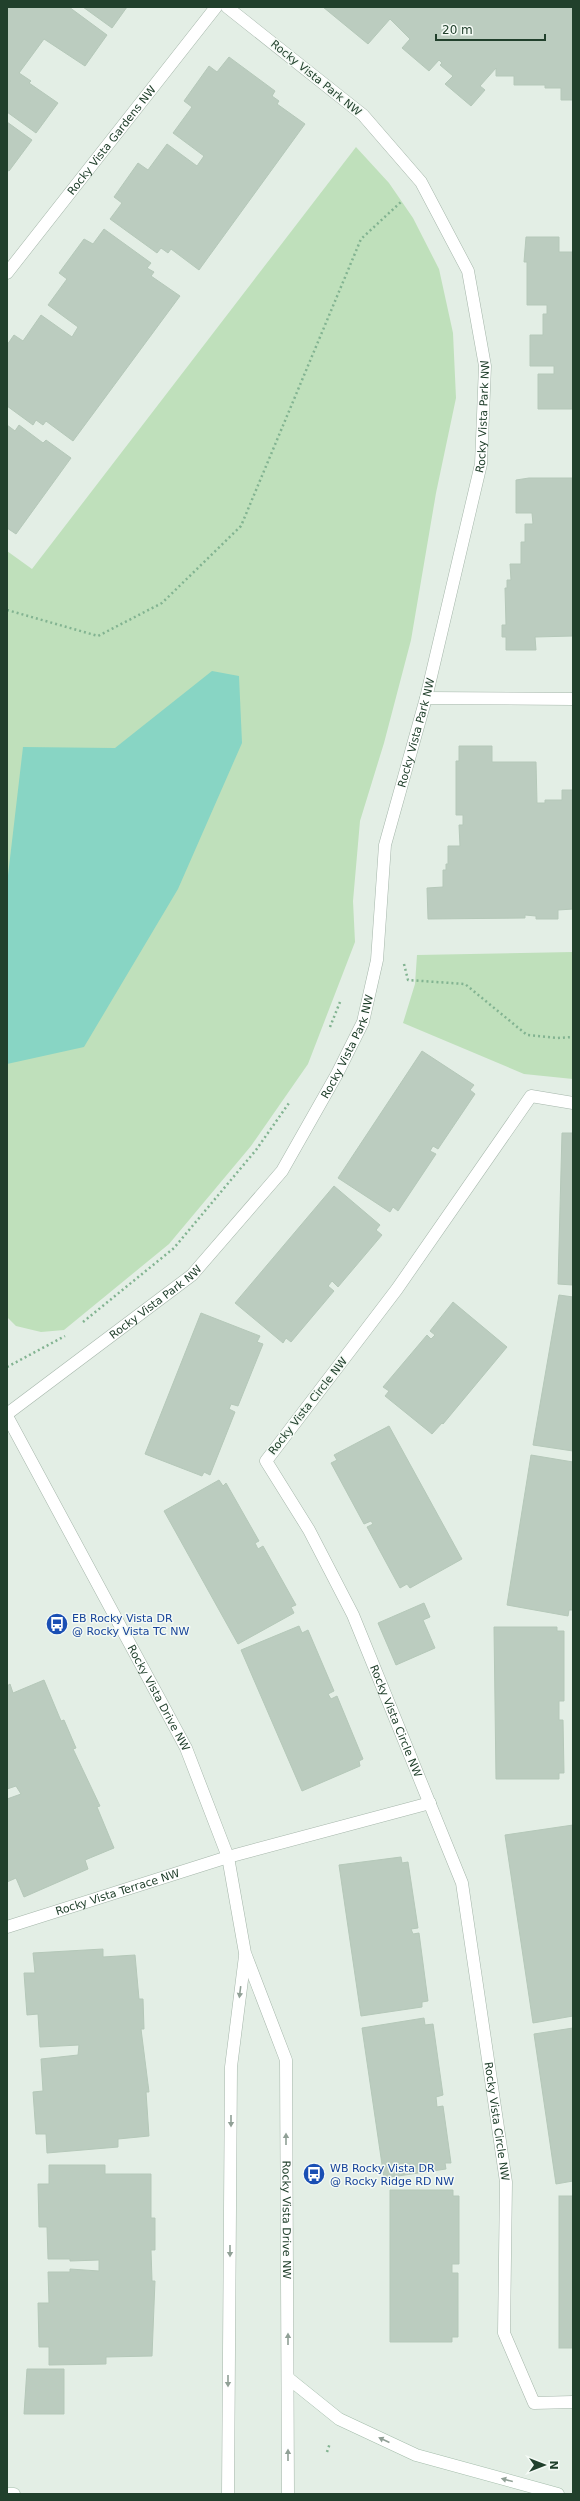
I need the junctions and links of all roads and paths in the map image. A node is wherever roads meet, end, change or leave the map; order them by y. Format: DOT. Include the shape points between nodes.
graph roads {
  1 [pos="216,7"];
  2 [pos="227,7"];
  3 [pos="421,182"];
  4 [pos="7,273"];
  5 [pos="7,610"];
  6 [pos="426,698"];
  7 [pos="573,699"];
  8 [pos="404,964"];
  9 [pos="343,994"];
  10 [pos="328,1030"];
  11 [pos="573,1037"];
  12 [pos="292,1099"];
  13 [pos="573,1103"];
  14 [pos="79,1325"];
  15 [pos="67,1335"];
  16 [pos="7,1367"];
  17 [pos="7,1415"];
  18 [pos="430,1803"];
  19 [pos="228,1857"];
  20 [pos="7,1927"];
  21 [pos="245,1953"];
  22 [pos="288,2378"];
  23 [pos="573,2402"];
  24 [pos="7,2494"];
  25 [pos="14,2494"];
  26 [pos="228,2494"];
  27 [pos="288,2494"];
  28 [pos="558,2494"];
  1 -- 4 [label="street, Rocky Vista Gardens NW"];
  2 -- 3 [label="street, Rocky Vista Park NW" via="363,115"];
  3 -- 5 [label="path" via="361,239 242,526 162,603 98,636"];
  3 -- 6 [label="street, Rocky Vista Park NW" via="468,271 485,366 481,464"];
  6 -- 7 [label="street"];
  6 -- 17 [label="street, Rocky Vista Park NW" via="385,845 377,960 363,1022 282,1171 192,1275"];
  8 -- 11 [label="path" via="408,980 465,984 527,1035"];
  9 -- 10 [label="path"];
  12 -- 14 [label="path" via="256,1150 174,1248"];
  13 -- 18 [label="street, Rocky Vista Circle NW" via="532,1096 397,1290 266,1461 309,1530 353,1615"];
  15 -- 16 [label="path"];
  17 -- 19 [label="street, Rocky Vista Drive NW" via="186,1748"];
  18 -- 19 [label="street"];
  18 -- 23 [label="street, Rocky Vista Circle NW" via="462,1883 506,2182 504,2333 534,2403"];
  19 -- 20 [label="street, Rocky Vista Terrace NW"];
  19 -- 21 [label="street, Rocky Vista Drive NW"];
  22 -- 21 [label="street, Rocky Vista Drive NW, one-way" via="286,2060"];
  21 -- 26 [label="street, Rocky Vista Drive NW, one-way" via="231,2067"];
  27 -- 22 [label="street, Rocky Vista Drive NW, one-way"];
  28 -- 22 [label="street, one-way" via="416,2455 339,2419"];
  24 -- 25 [label="street"];
}
